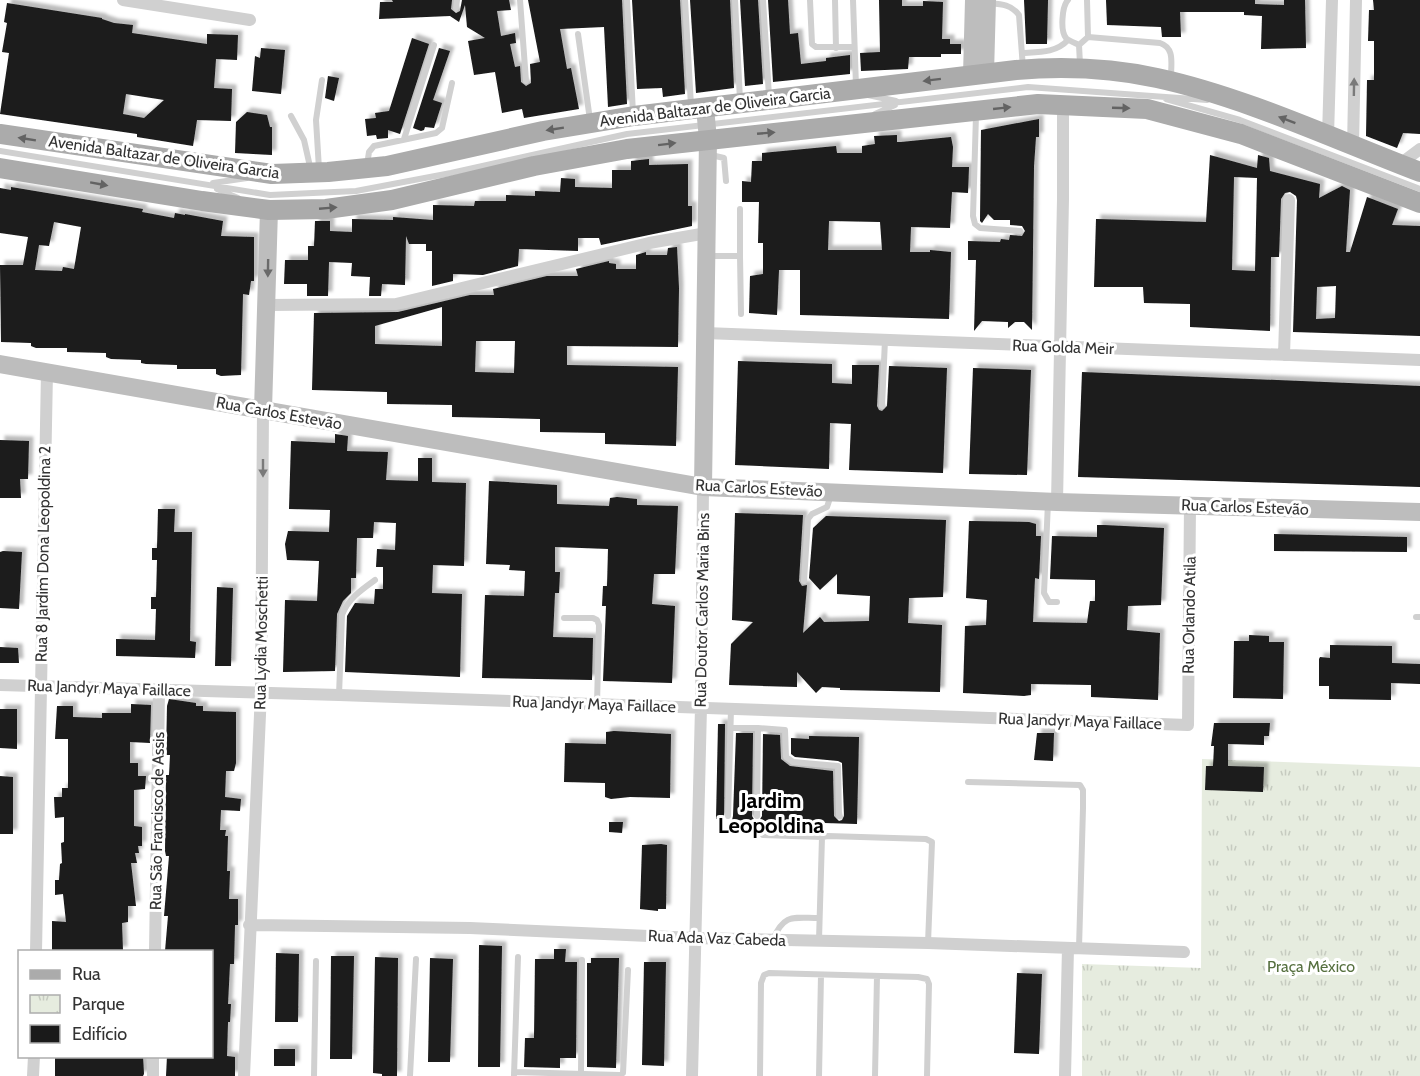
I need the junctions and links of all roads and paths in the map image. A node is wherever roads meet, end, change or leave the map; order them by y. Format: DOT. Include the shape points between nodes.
graph roads {
  1 [pos="123,0"];
  2 [pos="457,0"];
  3 [pos="520,0"];
  4 [pos="627,0"];
  5 [pos="685,0"];
  6 [pos="735,0"];
  7 [pos="763,0"];
  8 [pos="810,0"];
  9 [pos="835,0"];
  10 [pos="853,0"];
  11 [pos="1068,0"];
  12 [pos="1087,0"];
  13 [pos="1332,0"];
  14 [pos="1356,0"];
  15 [pos="983,1"];
  16 [pos="164,3"];
  17 [pos="456,8"];
  18 [pos="250,20"];
  19 [pos="578,34"];
  20 [pos="1088,37"];
  21 [pos="1068,40"];
  22 [pos="434,45"];
  23 [pos="1079,45"];
  24 [pos="854,47"];
  25 [pos="836,48"];
  26 [pos="1023,61"];
  27 [pos="1080,68"];
  28 [pos="978,75"];
  29 [pos="322,80"];
  30 [pos="526,81"];
  31 [pos="1171,82"];
  32 [pos="452,83"];
  33 [pos="850,90"];
  34 [pos="1148,94"];
  35 [pos="769,100"];
  36 [pos="903,102"];
  37 [pos="741,104"];
  38 [pos="1243,104"];
  39 [pos="1063,105"];
  40 [pos="976,111"];
  41 [pos="291,116"];
  42 [pos="634,116"];
  43 [pos="591,123"];
  44 [pos="849,126"];
  45 [pos="704,127"];
  46 [pos="0,134"];
  47 [pos="1240,134"];
  48 [pos="1328,136"];
  49 [pos="404,139"];
  50 [pos="1353,146"];
  51 [pos="1420,149"];
  52 [pos="0,151"];
  53 [pos="1400,164"];
  54 [pos="0,168"];
  55 [pos="367,168"];
  56 [pos="1420,172"];
  57 [pos="316,173"];
  58 [pos="272,174"];
  59 [pos="726,181"];
  60 [pos="206,185"];
  61 [pos="1420,189"];
  62 [pos="1289,200"];
  63 [pos="1420,202"];
  64 [pos="740,209"];
  65 [pos="269,210"];
  66 [pos="1020,231"];
  67 [pos="707,233"];
  68 [pos="706,256"];
  69 [pos="740,256"];
  70 [pos="267,305"];
  71 [pos="741,314"];
  72 [pos="705,333"];
  73 [pos="885,340"];
  74 [pos="1060,347"];
  75 [pos="1284,355"];
  76 [pos="1420,360"];
  77 [pos="0,364"];
  78 [pos="47,372"];
  79 [pos="882,406"];
  80 [pos="263,410"];
  81 [pos="703,487"];
  82 [pos="831,492"];
  83 [pos="1052,502"];
  84 [pos="1190,505"];
  85 [pos="1420,512"];
  86 [pos="375,580"];
  87 [pos="804,581"];
  88 [pos="1057,602"];
  89 [pos="564,618"];
  90 [pos="0,685"];
  91 [pos="40,686"];
  92 [pos="159,690"];
  93 [pos="261,692"];
  94 [pos="339,695"];
  95 [pos="597,704"];
  96 [pos="701,707"];
  97 [pos="731,708"];
  98 [pos="1188,724"];
  99 [pos="731,728"];
  100 [pos="758,728"];
  101 [pos="968,782"];
  102 [pos="728,816"];
  103 [pos="757,816"];
  104 [pos="839,816"];
  105 [pos="763,835"];
  106 [pos="822,837"];
  107 [pos="819,918"];
  108 [pos="249,926"];
  109 [pos="694,938"];
  110 [pos="772,939"];
  111 [pos="819,940"];
  112 [pos="928,943"];
  113 [pos="1074,948"];
  114 [pos="36,950"];
  115 [pos="155,950"];
  116 [pos="1184,952"];
  117 [pos="518,957"];
  118 [pos="416,958"];
  119 [pos="582,960"];
  120 [pos="316,961"];
  121 [pos="628,970"];
  122 [pos="821,975"];
  123 [pos="877,976"];
  124 [pos="34,1058"];
  125 [pos="153,1058"];
  126 [pos="514,1074"];
  127 [pos="581,1074"];
  128 [pos="33,1076"];
  129 [pos="153,1076"];
  130 [pos="244,1076"];
  131 [pos="314,1076"];
  132 [pos="411,1076"];
  133 [pos="692,1076"];
  134 [pos="760,1076"];
  135 [pos="819,1076"];
  136 [pos="875,1076"];
  137 [pos="927,1076"];
  138 [pos="1065,1076"];
  1 -- 16 [label="street"];
  2 -- 17 [label="lane"];
  3 -- 30 [label="lane"];
  4 -- 42 [label="lane"];
  5 -- 45 [label="lane"];
  6 -- 37 [label="lane"];
  7 -- 35 [label="lane"];
  8 -- 25 [label="lane" via="812,44 816,48"];
  9 -- 25 [label="lane"];
  10 -- 24 [label="lane"];
  11 -- 21 [label="lane" via="1062,9 1064,36"];
  12 -- 20 [label="lane"];
  13 -- 48 [label="street"];
  50 -- 14 [label="street, one-way"];
  15 -- 26 [label="lane" via="1014,8 1019,15"];
  15 -- 28 [label="street"];
  16 -- 18 [label="street"];
  19 -- 43 [label="lane"];
  20 -- 23 [label="lane"];
  20 -- 31 [label="lane" via="1167,46 1171,51"];
  21 -- 23 [label="lane"];
  21 -- 26 [label="lane" via="1062,47"];
  22 -- 49 [label="lane"];
  23 -- 27 [label="lane"];
  24 -- 25 [label="lane"];
  24 -- 33 [label="lane"];
  26 -- 27 [label="main road, Avenida Baltazar de Oliveira Garcia"];
  26 -- 28 [label="main road, Avenida Baltazar de Oliveira Garcia"];
  27 -- 31 [label="main road, Avenida Baltazar de Oliveira Garcia"];
  28 -- 33 [label="main road, Avenida Baltazar de Oliveira Garcia, one-way"];
  29 -- 57 [label="lane" via="316,120"];
  31 -- 38 [label="main road, Avenida Baltazar de Oliveira Garcia"];
  32 -- 49 [label="lane" via="442,128 436,133"];
  33 -- 35 [label="main road, Avenida Baltazar de Oliveira Garcia"];
  33 -- 36 [label="lane"];
  34 -- 36 [label="lane" via="1028,87"];
  34 -- 38 [label="lane"];
  34 -- 47 [label="lane"];
  34 -- 61 [label="lane" via="1240,120"];
  35 -- 37 [label="main road, Avenida Baltazar de Oliveira Garcia"];
  36 -- 44 [label="lane"];
  36 -- 45 [label="lane"];
  37 -- 45 [label="main road, Avenida Baltazar de Oliveira Garcia"];
  48 -- 38 [label="main road, Avenida Baltazar de Oliveira Garcia, one-way"];
  40 -- 39 [label="main road, Avenida Baltazar de Oliveira Garcia, one-way"];
  39 -- 47 [label="main road, Avenida Baltazar de Oliveira Garcia, one-way" via="1147,109"];
  39 -- 74 [label="street"];
  40 -- 44 [label="main road, Avenida Baltazar de Oliveira Garcia"];
  40 -- 66 [label="lane" via="975,224 980,228"];
  41 -- 57 [label="lane"];
  42 -- 43 [label="main road, Avenida Baltazar de Oliveira Garcia"];
  42 -- 45 [label="main road, Avenida Baltazar de Oliveira Garcia"];
  43 -- 55 [label="main road, Avenida Baltazar de Oliveira Garcia, one-way"];
  45 -- 44 [label="main road, Avenida Baltazar de Oliveira Garcia, one-way"];
  45 -- 59 [label="lane" via="718,155 724,158"];
  45 -- 60 [label="lane" via="627,134 356,191 270,195"];
  65 -- 45 [label="main road, Avenida Baltazar de Oliveira Garcia, one-way" via="326,209 392,200 534,166 627,149"];
  45 -- 67 [label="street, Rua Doutor Carlos Maria Bins"];
  58 -- 46 [label="main road, Avenida Baltazar de Oliveira Garcia, one-way"];
  47 -- 63 [label="main road, Avenida Baltazar de Oliveira Garcia"];
  48 -- 50 [label="main road, Avenida Baltazar de Oliveira Garcia"];
  49 -- 55 [label="lane" via="374,146"];
  50 -- 53 [label="main road, Avenida Baltazar de Oliveira Garcia"];
  51 -- 53 [label="street"];
  52 -- 60 [label="lane"];
  53 -- 56 [label="main road, Avenida Baltazar de Oliveira Garcia"];
  54 -- 65 [label="main road, Avenida Baltazar de Oliveira Garcia, one-way"];
  55 -- 57 [label="main road, Avenida Baltazar de Oliveira Garcia"];
  57 -- 58 [label="main road, Avenida Baltazar de Oliveira Garcia"];
  58 -- 60 [label="lane"];
  60 -- 65 [label="lane"];
  62 -- 75 [label="street"];
  64 -- 69 [label="lane"];
  65 -- 70 [label="street, Rua Lydia Moschetti, one-way"];
  67 -- 68 [label="street, Rua Doutor Carlos Maria Bins"];
  67 -- 70 [label="street" via="649,243 396,304"];
  68 -- 69 [label="lane"];
  68 -- 72 [label="street, Rua Doutor Carlos Maria Bins"];
  69 -- 71 [label="lane"];
  70 -- 80 [label="street, Rua Lydia Moschetti"];
  72 -- 73 [label="street, Rua Golda Meir"];
  72 -- 81 [label="street, Rua Doutor Carlos Maria Bins"];
  73 -- 74 [label="street, Rua Golda Meir"];
  73 -- 79 [label="lane"];
  74 -- 75 [label="street, Rua Golda Meir"];
  74 -- 83 [label="street"];
  75 -- 76 [label="street, Rua Golda Meir"];
  77 -- 78 [label="street, Rua Carlos Estevão"];
  78 -- 80 [label="street, Rua Carlos Estevão"];
  78 -- 91 [label="street, Rua 8 Jardim Dona Leopoldina 2"];
  80 -- 81 [label="street, Rua Carlos Estevão"];
  80 -- 93 [label="street, Rua Lydia Moschetti, one-way"];
  81 -- 82 [label="street, Rua Carlos Estevão"];
  81 -- 96 [label="street, Rua Doutor Carlos Maria Bins"];
  82 -- 83 [label="street, Rua Carlos Estevão"];
  82 -- 87 [label="lane" via="827,507 808,519"];
  83 -- 84 [label="street, Rua Carlos Estevão"];
  83 -- 88 [label="lane" via="1044,593 1049,602"];
  84 -- 85 [label="street, Rua Carlos Estevão"];
  84 -- 98 [label="street, Rua Orlando Atila"];
  86 -- 94 [label="lane" via="351,600 342,615"];
  89 -- 95 [label="lane" via="593,618 599,625"];
  90 -- 91 [label="street, Rua Jandyr Maya Faillace"];
  91 -- 92 [label="street, Rua Jandyr Maya Faillace"];
  91 -- 114 [label="street, Rua 8 Jardim Dona Leopoldina 2"];
  92 -- 93 [label="street, Rua Jandyr Maya Faillace"];
  92 -- 115 [label="street, Rua São Francisco de Assis"];
  93 -- 94 [label="street, Rua Jandyr Maya Faillace"];
  93 -- 108 [label="street, Rua Lydia Moschetti"];
  94 -- 95 [label="street, Rua Jandyr Maya Faillace"];
  95 -- 96 [label="street, Rua Jandyr Maya Faillace"];
  96 -- 97 [label="street, Rua Jandyr Maya Faillace"];
  96 -- 109 [label="street, Rua Doutor Carlos Maria Bins"];
  97 -- 98 [label="street, Rua Jandyr Maya Faillace"];
  97 -- 99 [label="lane"];
  99 -- 100 [label="lane"];
  99 -- 102 [label="lane"];
  100 -- 103 [label="lane"];
  100 -- 104 [label="lane" via="785,730 786,757 793,762 838,766"];
  101 -- 113 [label="lane" via="1080,785 1083,808"];
  105 -- 106 [label="lane"];
  106 -- 107 [label="lane"];
  106 -- 112 [label="lane" via="932,842"];
  107 -- 110 [label="lane" via="786,919"];
  107 -- 111 [label="lane"];
  108 -- 109 [label="street, Rua Ada Vaz Cabeda" via="470,928"];
  108 -- 130 [label="street, Rua Lydia Moschetti"];
  109 -- 110 [label="street, Rua Ada Vaz Cabeda"];
  109 -- 133 [label="street, Rua Doutor Carlos Maria Bins"];
  110 -- 111 [label="street, Rua Ada Vaz Cabeda"];
  111 -- 112 [label="street, Rua Ada Vaz Cabeda"];
  112 -- 113 [label="street, Rua Ada Vaz Cabeda"];
  113 -- 116 [label="street, Rua Ada Vaz Cabeda"];
  113 -- 138 [label="street"];
  117 -- 126 [label="lane"];
  118 -- 132 [label="lane"];
  119 -- 127 [label="lane"];
  120 -- 131 [label="lane"];
  121 -- 127 [label="lane" via="623,1073"];
  122 -- 123 [label="lane"];
  122 -- 134 [label="lane" via="764,975"];
  122 -- 135 [label="lane"];
  123 -- 136 [label="lane"];
  123 -- 137 [label="lane" via="927,979"];
  124 -- 128 [label="street"];
  125 -- 129 [label="street"];
  126 -- 127 [label="lane"];
}
